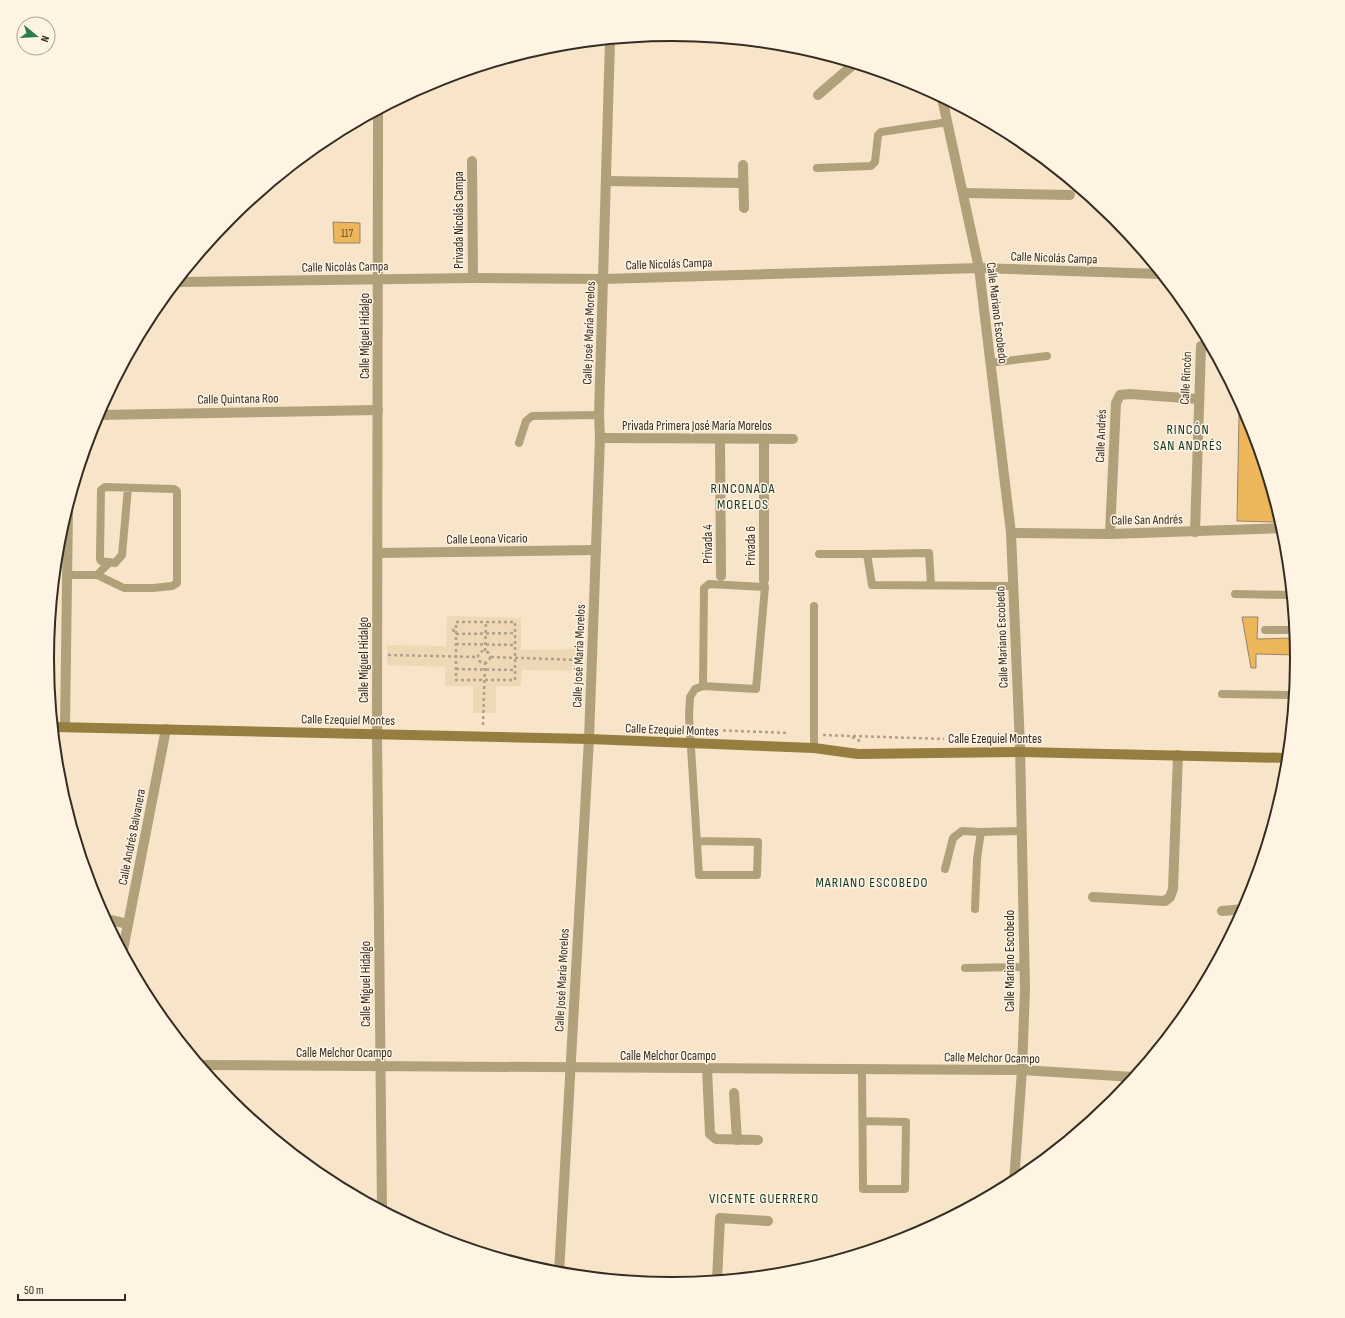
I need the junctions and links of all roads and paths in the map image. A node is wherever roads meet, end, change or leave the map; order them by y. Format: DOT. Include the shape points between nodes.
graph roads {
  1 [pos="610,44"];
  2 [pos="850,68"];
  3 [pos="818,95"];
  4 [pos="943,104"];
  5 [pos="378,116"];
  6 [pos="948,122"];
  7 [pos="472,161"];
  8 [pos="743,166"];
  9 [pos="817,168"];
  10 [pos="606,181"];
  11 [pos="742,183"];
  12 [pos="964,193"];
  13 [pos="1070,196"];
  14 [pos="744,208"];
  15 [pos="979,268"];
  16 [pos="1155,274"];
  17 [pos="473,278"];
  18 [pos="378,279"];
  19 [pos="604,279"];
  20 [pos="183,282"];
  21 [pos="1201,346"];
  22 [pos="1047,356"];
  23 [pos="990,363"];
  24 [pos="1198,399"];
  25 [pos="378,410"];
  26 [pos="106,415"];
  27 [pos="600,415"];
  28 [pos="600,438"];
  29 [pos="720,439"];
  30 [pos="793,439"];
  31 [pos="764,440"];
  32 [pos="519,443"];
  33 [pos="128,488"];
  34 [pos="1277,528"];
  35 [pos="68,531"];
  36 [pos="1195,532"];
  37 [pos="1011,533"];
  38 [pos="1110,534"];
  39 [pos="596,550"];
  40 [pos="378,553"];
  41 [pos="819,554"];
  42 [pos="868,554"];
  43 [pos="109,563"];
  44 [pos="67,575"];
  45 [pos="98,575"];
  46 [pos="721,576"];
  47 [pos="764,580"];
  48 [pos="931,585"];
  49 [pos="1013,586"];
  50 [pos="1235,594"];
  51 [pos="1287,595"];
  52 [pos="814,606"];
  53 [pos="486,622"];
  54 [pos="452,630"];
  55 [pos="1265,630"];
  56 [pos="1289,630"];
  57 [pos="456,632"];
  58 [pos="516,633"];
  59 [pos="485,634"];
  60 [pos="456,644"];
  61 [pos="485,645"];
  62 [pos="515,646"];
  63 [pos="485,651"];
  64 [pos="377,655"];
  65 [pos="456,656"];
  66 [pos="478,657"];
  67 [pos="491,657"];
  68 [pos="515,658"];
  69 [pos="592,660"];
  70 [pos="485,663"];
  71 [pos="456,669"];
  72 [pos="485,669"];
  73 [pos="515,670"];
  74 [pos="484,680"];
  75 [pos="703,686"];
  76 [pos="1222,694"];
  77 [pos="1289,695"];
  78 [pos="59,727"];
  79 [pos="65,727"];
  80 [pos="166,729"];
  81 [pos="377,733"];
  82 [pos="483,736"];
  83 [pos="589,739"];
  84 [pos="691,743"];
  85 [pos="814,748"];
  86 [pos="1020,752"];
  87 [pos="1178,755"];
  88 [pos="1282,758"];
  89 [pos="1021,831"];
  90 [pos="981,832"];
  91 [pos="697,841"];
  92 [pos="945,869"];
  93 [pos="1093,897"];
  94 [pos="975,909"];
  95 [pos="1237,910"];
  96 [pos="1222,911"];
  97 [pos="113,921"];
  98 [pos="128,924"];
  99 [pos="124,944"];
  100 [pos="1024,967"];
  101 [pos="965,968"];
  102 [pos="207,1065"];
  103 [pos="379,1066"];
  104 [pos="570,1068"];
  105 [pos="707,1069"];
  106 [pos="862,1069"];
  107 [pos="1022,1070"];
  108 [pos="1127,1077"];
  109 [pos="734,1092"];
  110 [pos="863,1121"];
  111 [pos="737,1140"];
  112 [pos="758,1140"];
  113 [pos="1015,1174"];
  114 [pos="382,1204"];
  115 [pos="768,1221"];
  116 [pos="559,1266"];
  117 [pos="717,1276"];
  1 -- 10 [label="street, Calle José María Morelos"];
  2 -- 3 [label="street"];
  4 -- 6 [label="street, Calle Mariano Escobedo"];
  5 -- 18 [label="street, Calle Miguel Hidalgo"];
  6 -- 9 [label="lane" via="881,132 878,135 874,162 871,166"];
  6 -- 12 [label="street, Calle Mariano Escobedo"];
  7 -- 17 [label="street, Privada Nicolás Campa"];
  8 -- 11 [label="street"];
  10 -- 11 [label="street"];
  10 -- 19 [label="street, Calle José María Morelos"];
  11 -- 14 [label="street"];
  12 -- 13 [label="street"];
  12 -- 15 [label="street, Calle Mariano Escobedo"];
  15 -- 16 [label="street, Calle Nicolás Campa"];
  15 -- 19 [label="street, Calle Nicolás Campa"];
  15 -- 23 [label="street, Calle Mariano Escobedo"];
  17 -- 18 [label="street, Calle Nicolás Campa"];
  17 -- 19 [label="street, Calle Nicolás Campa"];
  18 -- 20 [label="street, Calle Nicolás Campa"];
  18 -- 25 [label="street, Calle Miguel Hidalgo"];
  19 -- 27 [label="street, Calle José María Morelos"];
  21 -- 24 [label="street, Calle Rincón"];
  22 -- 23 [label="lane"];
  23 -- 37 [label="street, Calle Mariano Escobedo"];
  24 -- 36 [label="street, Calle Rincón"];
  24 -- 38 [label="street, Calle Andrés" via="1130,394 1120,396 1116,403"];
  25 -- 26 [label="street, Calle Quintana Roo"];
  25 -- 40 [label="street, Calle Miguel Hidalgo"];
  27 -- 28 [label="street, Calle José María Morelos"];
  27 -- 32 [label="lane" via="532,416 526,421"];
  28 -- 29 [label="street, Privada Primera José María Morelos"];
  28 -- 39 [label="street, Calle José María Morelos"];
  29 -- 31 [label="street, Privada Primera José María Morelos"];
  29 -- 46 [label="street, Privada 4"];
  30 -- 31 [label="street, Privada Primera José María Morelos"];
  31 -- 47 [label="street, Privada 6"];
  33 -- 43 [label="lane" via="122,555 115,563"];
  33 -- 43 [label="lane" via="105,487 101,490 100,559"];
  33 -- 45 [label="lane" via="174,488 177,491 177,583 154,588 124,588"];
  34 -- 36 [label="street, Calle San Andrés"];
  35 -- 44 [label="street"];
  36 -- 38 [label="street, Calle San Andrés"];
  37 -- 38 [label="street, Calle San Andrés"];
  37 -- 49 [label="street, Calle Mariano Escobedo"];
  39 -- 40 [label="street, Calle Leona Vicario"];
  39 -- 69 [label="street, Calle José María Morelos"];
  40 -- 64 [label="street, Calle Miguel Hidalgo"];
  41 -- 42 [label="lane"];
  42 -- 48 [label="lane" via="872,586"];
  42 -- 48 [label="lane" via="929,553"];
  43 -- 45 [label="lane"];
  44 -- 45 [label="lane"];
  44 -- 79 [label="street"];
  48 -- 49 [label="lane"];
  49 -- 86 [label="street, Calle Mariano Escobedo"];
  50 -- 51 [label="lane"];
  52 -- 85 [label="lane"];
  53 -- 57 [label="path" via="456,622"];
  53 -- 58 [label="path" via="515,622"];
  53 -- 59 [label="path"];
  54 -- 57 [label="path"];
  55 -- 56 [label="lane"];
  57 -- 59 [label="path"];
  57 -- 60 [label="path"];
  58 -- 59 [label="path"];
  58 -- 62 [label="path"];
  59 -- 61 [label="path"];
  60 -- 61 [label="path"];
  60 -- 65 [label="path"];
  61 -- 62 [label="path"];
  61 -- 63 [label="path"];
  62 -- 68 [label="path"];
  63 -- 66 [label="path"];
  63 -- 67 [label="path"];
  64 -- 65 [label="path"];
  64 -- 81 [label="street, Calle Miguel Hidalgo"];
  65 -- 66 [label="path"];
  65 -- 71 [label="path"];
  66 -- 70 [label="path" via="480,662"];
  67 -- 68 [label="path"];
  67 -- 70 [label="path"];
  68 -- 69 [label="path"];
  68 -- 73 [label="path"];
  69 -- 83 [label="street, Calle José María Morelos"];
  70 -- 72 [label="path"];
  71 -- 72 [label="path"];
  71 -- 74 [label="path" via="456,680"];
  72 -- 73 [label="path"];
  72 -- 74 [label="path"];
  73 -- 74 [label="path" via="515,680"];
  74 -- 82 [label="path"];
  75 -- 75 [label="lane" via="704,588 709,584 765,587 756,689"];
  75 -- 84 [label="lane" via="695,689 690,697"];
  76 -- 77 [label="lane"];
  78 -- 79 [label="main road, Calle Ezequiel Montes"];
  79 -- 80 [label="main road, Calle Ezequiel Montes"];
  80 -- 81 [label="main road, Calle Ezequiel Montes"];
  80 -- 98 [label="street, Calle Andrés Balvanera"];
  81 -- 82 [label="main road, Calle Ezequiel Montes"];
  81 -- 103 [label="street, Calle Miguel Hidalgo"];
  82 -- 83 [label="main road, Calle Ezequiel Montes"];
  83 -- 84 [label="main road, Calle Ezequiel Montes"];
  83 -- 104 [label="street, Calle José María Morelos"];
  84 -- 85 [label="main road, Calle Ezequiel Montes"];
  84 -- 91 [label="lane"];
  85 -- 86 [label="main road, Calle Ezequiel Montes" via="858,754"];
  86 -- 87 [label="main road, Calle Ezequiel Montes"];
  86 -- 89 [label="street, Calle Mariano Escobedo"];
  87 -- 88 [label="main road, Calle Ezequiel Montes"];
  87 -- 93 [label="street" via="1173,889 1170,897 1165,901"];
  89 -- 90 [label="lane"];
  89 -- 100 [label="street, Calle Mariano Escobedo"];
  90 -- 92 [label="lane" via="962,831 953,838"];
  90 -- 94 [label="lane"];
  91 -- 91 [label="lane" via="699,874 757,875 758,842"];
  95 -- 96 [label="street"];
  97 -- 98 [label="street"];
  98 -- 99 [label="street, Calle Andrés Balvanera"];
  100 -- 101 [label="lane"];
  100 -- 107 [label="street, Calle Mariano Escobedo"];
  102 -- 103 [label="street, Calle Melchor Ocampo"];
  103 -- 104 [label="street, Calle Melchor Ocampo"];
  103 -- 114 [label="street, Calle Miguel Hidalgo"];
  104 -- 105 [label="street, Calle Melchor Ocampo"];
  104 -- 116 [label="street, Calle José María Morelos"];
  105 -- 106 [label="street, Calle Melchor Ocampo"];
  105 -- 111 [label="street" via="710,1134 716,1139"];
  106 -- 107 [label="street, Calle Melchor Ocampo"];
  106 -- 110 [label="lane"];
  107 -- 108 [label="street, Calle Melchor Ocampo"];
  107 -- 113 [label="street, Calle Mariano Escobedo"];
  109 -- 111 [label="street"];
  110 -- 110 [label="lane" via="863,1189 905,1189 906,1122"];
  111 -- 112 [label="street"];
  115 -- 117 [label="street" via="720,1218"];
}
